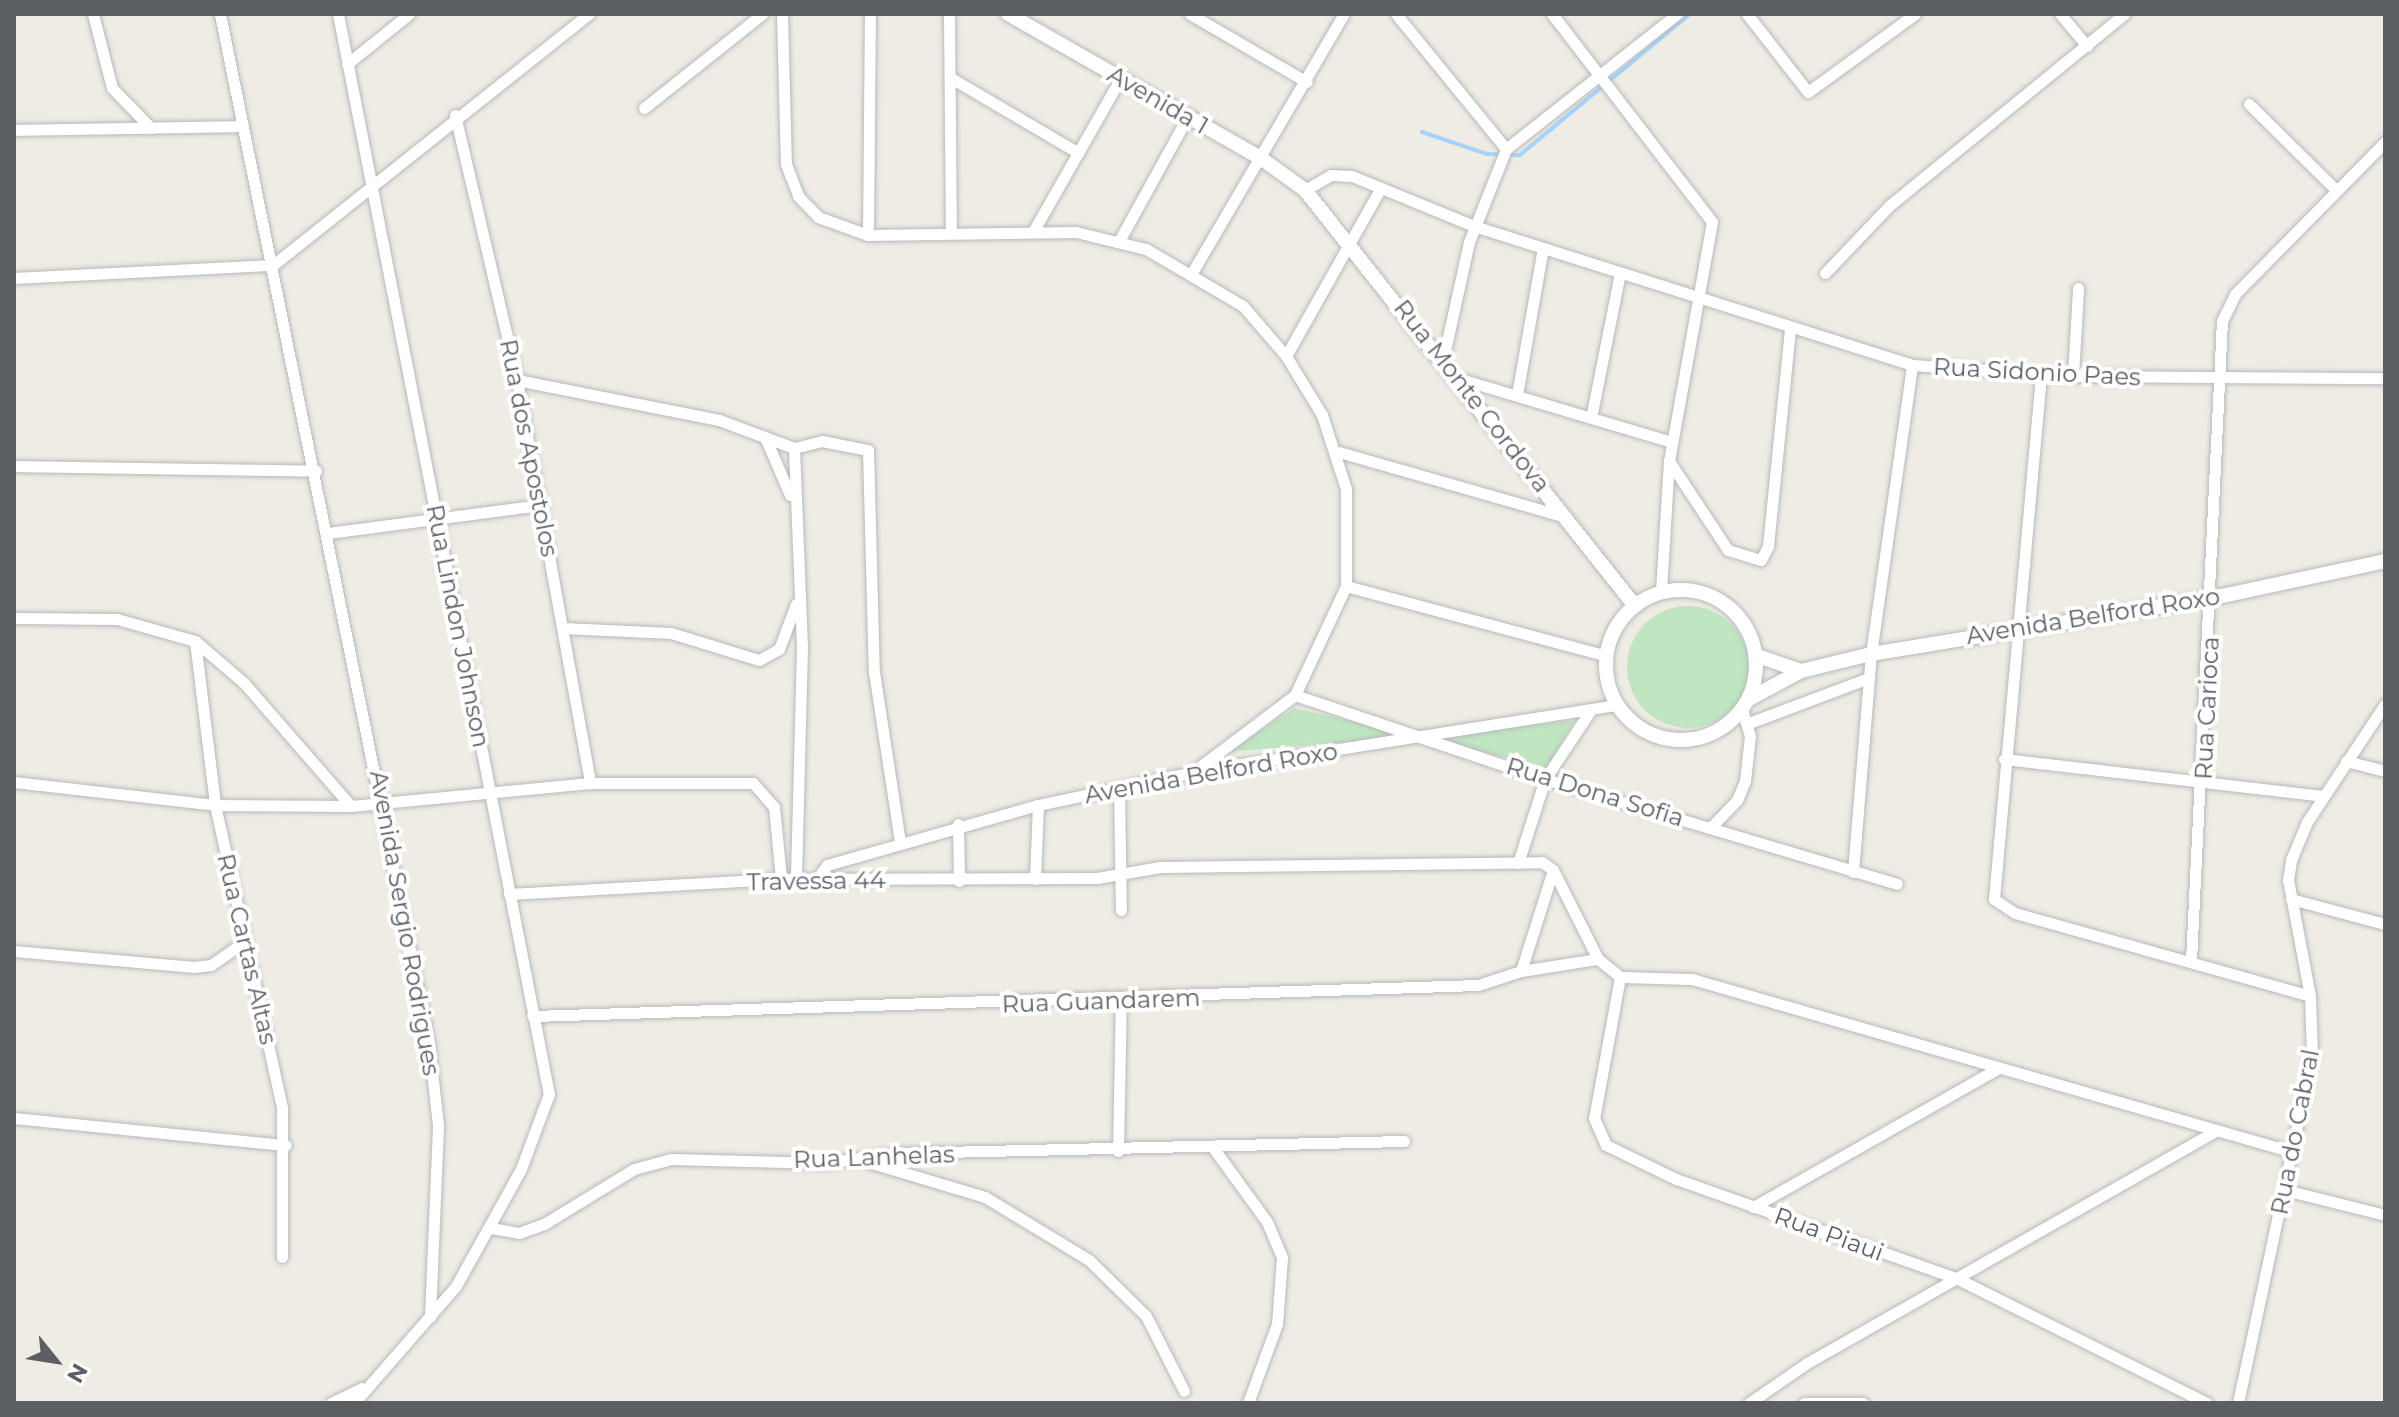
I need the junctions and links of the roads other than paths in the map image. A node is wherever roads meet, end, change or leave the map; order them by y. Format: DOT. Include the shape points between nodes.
graph roads {
  1 [pos="93,14"];
  2 [pos="220,14"];
  3 [pos="338,14"];
  4 [pos="409,14"];
  5 [pos="589,14"];
  6 [pos="762,14"];
  7 [pos="782,14"];
  8 [pos="870,14"];
  9 [pos="949,14"];
  10 [pos="1190,14"];
  11 [pos="1344,14"];
  12 [pos="1396,14"];
  13 [pos="1552,14"];
  14 [pos="1677,14"];
  15 [pos="1747,14"];
  16 [pos="1915,14"];
  17 [pos="2060,14"];
  18 [pos="2124,14"];
  19 [pos="1016,16"];
  20 [pos="2087,46"];
  21 [pos="347,64"];
  22 [pos="951,78"];
  23 [pos="1120,79"];
  24 [pos="1604,80"];
  25 [pos="1307,82"];
  26 [pos="2249,104"];
  27 [pos="644,108"];
  28 [pos="455,115"];
  29 [pos="1187,118"];
  30 [pos="243,126"];
  31 [pos="151,128"];
  32 [pos="14,130"];
  33 [pos="2385,142"];
  34 [pos="1079,153"];
  35 [pos="1503,154"];
  36 [pos="1262,159"];
  37 [pos="368,185"];
  38 [pos="1380,189"];
  39 [pos="1305,190"];
  40 [pos="2336,190"];
  41 [pos="1474,226"];
  42 [pos="1034,230"];
  43 [pos="951,231"];
  44 [pos="868,235"];
  45 [pos="1119,241"];
  46 [pos="1352,243"];
  47 [pos="1543,248"];
  48 [pos="273,265"];
  49 [pos="1193,271"];
  50 [pos="1620,273"];
  51 [pos="1825,273"];
  52 [pos="14,278"];
  53 [pos="2078,288"];
  54 [pos="1699,297"];
  55 [pos="1790,328"];
  56 [pos="1286,356"];
  57 [pos="1443,360"];
  58 [pos="1912,365"];
  59 [pos="2041,375"];
  60 [pos="2073,376"];
  61 [pos="1457,378"];
  62 [pos="2219,378"];
  63 [pos="2385,378"];
  64 [pos="517,380"];
  65 [pos="1517,395"];
  66 [pos="1591,418"];
  67 [pos="765,437"];
  68 [pos="1672,442"];
  69 [pos="794,448"];
  70 [pos="1339,452"];
  71 [pos="1669,460"];
  72 [pos="14,466"];
  73 [pos="316,471"];
  74 [pos="793,502"];
  75 [pos="542,505"];
  76 [pos="1566,517"];
  77 [pos="437,518"];
  78 [pos="328,533"];
  79 [pos="2385,561"];
  80 [pos="1346,586"];
  81 [pos="1661,592"];
  82 [pos="798,598"];
  83 [pos="2213,598"];
  84 [pos="1635,606"];
  85 [pos="14,618"];
  86 [pos="563,628"];
  87 [pos="2016,628"];
  88 [pos="195,641"];
  89 [pos="1871,654"];
  90 [pos="1755,655"];
  91 [pos="1607,656"];
  92 [pos="1801,671"];
  93 [pos="1869,678"];
  94 [pos="1295,695"];
  95 [pos="2385,704"];
  96 [pos="1618,705"];
  97 [pos="1590,711"];
  98 [pos="1746,711"];
  99 [pos="1426,737"];
  100 [pos="2004,759"];
  101 [pos="2346,761"];
  102 [pos="2385,771"];
  103 [pos="1193,772"];
  104 [pos="1545,779"];
  105 [pos="2203,779"];
  106 [pos="14,782"];
  107 [pos="590,783"];
  108 [pos="1119,789"];
  109 [pos="489,792"];
  110 [pos="2323,796"];
  111 [pos="385,802"];
  112 [pos="215,805"];
  113 [pos="1038,805"];
  114 [pos="351,806"];
  115 [pos="958,824"];
  116 [pos="1710,828"];
  117 [pos="900,841"];
  118 [pos="1518,863"];
  119 [pos="1553,870"];
  120 [pos="1853,872"];
  121 [pos="1124,873"];
  122 [pos="781,879"];
  123 [pos="796,879"];
  124 [pos="817,879"];
  125 [pos="1035,879"];
  126 [pos="959,881"];
  127 [pos="1897,884"];
  128 [pos="509,894"];
  129 [pos="2291,899"];
  130 [pos="1121,910"];
  131 [pos="2385,924"];
  132 [pos="242,943"];
  133 [pos="14,951"];
  134 [pos="1598,959"];
  135 [pos="2191,961"];
  136 [pos="1521,971"];
  137 [pos="1620,977"];
  138 [pos="2310,996"];
  139 [pos="1121,1001"];
  140 [pos="533,1016"];
  141 [pos="1999,1068"];
  142 [pos="14,1118"];
  143 [pos="2215,1131"];
  144 [pos="1404,1141"];
  145 [pos="286,1145"];
  146 [pos="1214,1149"];
  147 [pos="1118,1151"];
  148 [pos="2293,1152"];
  149 [pos="863,1160"];
  150 [pos="2285,1190"];
  151 [pos="1753,1207"];
  152 [pos="2385,1215"];
  153 [pos="491,1228"];
  154 [pos="282,1257"];
  155 [pos="1958,1279"];
  156 [pos="430,1317"];
  157 [pos="363,1387"];
  158 [pos="1184,1391"];
  159 [pos="331,1403"];
  160 [pos="354,1403"];
  161 [pos="1248,1403"];
  162 [pos="1749,1403"];
  163 [pos="1804,1403"];
  164 [pos="1863,1403"];
  165 [pos="2207,1403"];
  166 [pos="2238,1403"];
  1 -- 31 [label="street" via="112,88"];
  2 -- 30 [label="street, Avenida Sergio Rodrigues"];
  3 -- 21 [label="street, Rua Lindon Johnson"];
  4 -- 21 [label="street"];
  5 -- 28 [label="street"];
  6 -- 27 [label="street"];
  7 -- 44 [label="street" via="789,177 818,217"];
  8 -- 44 [label="street"];
  9 -- 22 [label="street"];
  10 -- 25 [label="street"];
  11 -- 25 [label="street"];
  12 -- 35 [label="street"];
  13 -- 24 [label="street"];
  14 -- 24 [label="street"];
  15 -- 16 [label="street" via="1804,92"];
  17 -- 20 [label="street"];
  18 -- 20 [label="street"];
  19 -- 23 [label="street, Avenida 1"];
  20 -- 51 [label="street" via="1890,205"];
  21 -- 37 [label="street, Rua Lindon Johnson"];
  22 -- 34 [label="street"];
  22 -- 43 [label="street"];
  23 -- 29 [label="street, Avenida 1"];
  23 -- 34 [label="street"];
  24 -- 35 [label="street"];
  24 -- 54 [label="street" via="1712,222"];
  25 -- 36 [label="street"];
  26 -- 40 [label="street"];
  28 -- 37 [label="street"];
  28 -- 64 [label="street, Rua dos Apostolos"];
  29 -- 36 [label="street, Avenida 1"];
  29 -- 45 [label="street"];
  30 -- 31 [label="street"];
  30 -- 48 [label="street, Avenida Sergio Rodrigues"];
  31 -- 32 [label="street"];
  33 -- 40 [label="street"];
  34 -- 42 [label="street"];
  35 -- 41 [label="street"];
  36 -- 39 [label="street, Avenida 1"];
  36 -- 49 [label="street"];
  37 -- 48 [label="street"];
  37 -- 77 [label="street, Rua Lindon Johnson"];
  38 -- 39 [label="street, Rua Sidonio Paes" via="1341,175"];
  38 -- 41 [label="street, Rua Sidonio Paes"];
  38 -- 46 [label="street"];
  39 -- 46 [label="street, Rua Monte Cordova"];
  40 -- 62 [label="street, Rua Carioca" via="2225,312"];
  41 -- 47 [label="street, Rua Sidonio Paes"];
  41 -- 57 [label="street"];
  42 -- 43 [label="street"];
  42 -- 45 [label="street"];
  43 -- 44 [label="street"];
  45 -- 49 [label="street"];
  46 -- 56 [label="street"];
  46 -- 57 [label="street, Rua Monte Cordova"];
  47 -- 50 [label="street, Rua Sidonio Paes"];
  47 -- 65 [label="street"];
  48 -- 52 [label="street"];
  48 -- 73 [label="street, Avenida Sergio Rodrigues"];
  49 -- 56 [label="street" via="1243,306"];
  50 -- 54 [label="street, Rua Sidonio Paes"];
  50 -- 66 [label="street"];
  53 -- 60 [label="street"];
  54 -- 55 [label="street, Rua Sidonio Paes"];
  54 -- 68 [label="street"];
  55 -- 58 [label="street, Rua Sidonio Paes"];
  55 -- 71 [label="street" via="1768,546 1761,560 1728,550"];
  56 -- 70 [label="street"];
  57 -- 61 [label="street, Rua Monte Cordova"];
  58 -- 59 [label="street, Rua Sidonio Paes"];
  58 -- 89 [label="street"];
  59 -- 60 [label="street, Rua Sidonio Paes"];
  59 -- 87 [label="street"];
  60 -- 62 [label="street, Rua Sidonio Paes"];
  61 -- 65 [label="street"];
  61 -- 76 [label="street, Rua Monte Cordova"];
  62 -- 63 [label="street, Rua Sidonio Paes"];
  62 -- 83 [label="street, Rua Carioca"];
  64 -- 67 [label="street" via="719,420"];
  64 -- 75 [label="street, Rua dos Apostolos"];
  65 -- 66 [label="street"];
  66 -- 68 [label="street"];
  67 -- 69 [label="street"];
  67 -- 74 [label="street"];
  68 -- 71 [label="street"];
  69 -- 74 [label="street"];
  69 -- 117 [label="street" via="822,441 868,450 874,672"];
  70 -- 76 [label="street"];
  70 -- 80 [label="street" via="1348,521"];
  71 -- 81 [label="street"];
  72 -- 73 [label="street"];
  73 -- 78 [label="street, Avenida Sergio Rodrigues"];
  74 -- 82 [label="street"];
  75 -- 77 [label="street"];
  75 -- 86 [label="street, Rua dos Apostolos"];
  76 -- 84 [label="street, Rua Monte Cordova"];
  77 -- 78 [label="street"];
  77 -- 109 [label="street, Rua Lindon Johnson"];
  78 -- 111 [label="street, Avenida Sergio Rodrigues"];
  79 -- 83 [label="street, Avenida Belford Roxo"];
  80 -- 91 [label="street"];
  80 -- 94 [label="street"];
  81 -- 84 [label="street"];
  81 -- 90 [label="street" via="1703,593 1721,602 1743,624"];
  82 -- 86 [label="street" via="771,657 743,656 671,633"];
  82 -- 123 [label="street"];
  83 -- 87 [label="street, Avenida Belford Roxo"];
  83 -- 105 [label="street, Rua Carioca"];
  84 -- 91 [label="street" via="1612,637"];
  85 -- 88 [label="street" via="117,619"];
  86 -- 107 [label="street, Rua dos Apostolos"];
  87 -- 89 [label="street, Avenida Belford Roxo"];
  87 -- 100 [label="street"];
  88 -- 112 [label="street, Rua Cartas Altas"];
  88 -- 114 [label="street" via="244,683"];
  89 -- 92 [label="street, Avenida Belford Roxo"];
  89 -- 93 [label="street"];
  90 -- 92 [label="street"];
  90 -- 98 [label="street"];
  91 -- 96 [label="street"];
  92 -- 98 [label="street, Avenida Belford Roxo"];
  93 -- 98 [label="street"];
  93 -- 120 [label="street"];
  94 -- 99 [label="street, Rua Dona Sofia"];
  94 -- 103 [label="street"];
  95 -- 101 [label="street"];
  96 -- 97 [label="street, Avenida Belford Roxo"];
  96 -- 98 [label="street, Avenida Belford Roxo" via="1632,722 1671,740 1714,733"];
  97 -- 99 [label="street, Avenida Belford Roxo"];
  97 -- 104 [label="street"];
  98 -- 116 [label="street" via="1745,781 1737,800"];
  99 -- 103 [label="street, Avenida Belford Roxo"];
  99 -- 104 [label="street, Rua Dona Sofia"];
  100 -- 105 [label="street"];
  100 -- 135 [label="street" via="1993,896 1998,904"];
  101 -- 102 [label="street"];
  101 -- 110 [label="street"];
  103 -- 108 [label="street, Avenida Belford Roxo"];
  104 -- 116 [label="street, Rua Dona Sofia"];
  104 -- 118 [label="street"];
  105 -- 110 [label="street"];
  105 -- 135 [label="street, Rua Carioca"];
  106 -- 112 [label="street"];
  107 -- 109 [label="street"];
  107 -- 122 [label="street" via="762,788 774,807"];
  108 -- 113 [label="street, Avenida Belford Roxo"];
  108 -- 121 [label="street"];
  109 -- 111 [label="street"];
  109 -- 128 [label="street, Rua Lindon Johnson"];
  110 -- 129 [label="street, Rua do Cabral" via="2291,860"];
  111 -- 114 [label="street"];
  111 -- 156 [label="street, Avenida Sergio Rodrigues" via="434,1081"];
  112 -- 114 [label="street"];
  112 -- 132 [label="street, Rua Cartas Altas"];
  113 -- 115 [label="street, Avenida Belford Roxo"];
  113 -- 125 [label="street"];
  115 -- 117 [label="street, Avenida Belford Roxo"];
  115 -- 126 [label="street"];
  116 -- 120 [label="street, Rua Dona Sofia"];
  117 -- 124 [label="street, Avenida Belford Roxo" via="827,865"];
  118 -- 119 [label="street" via="1542,862"];
  118 -- 121 [label="street, Travessa 44" via="1160,867"];
  119 -- 134 [label="street"];
  119 -- 136 [label="street"];
  120 -- 127 [label="street, Rua Dona Sofia"];
  121 -- 125 [label="street, Travessa 44"];
  121 -- 130 [label="street"];
  122 -- 123 [label="street, Travessa 44"];
  122 -- 128 [label="street, Travessa 44"];
  123 -- 124 [label="street, Travessa 44"];
  124 -- 126 [label="street, Travessa 44"];
  125 -- 126 [label="street, Travessa 44"];
  128 -- 140 [label="street, Rua Lindon Johnson"];
  129 -- 131 [label="street"];
  129 -- 138 [label="street, Rua do Cabral"];
  132 -- 133 [label="street" via="211,965 194,967"];
  132 -- 145 [label="street, Rua Cartas Altas" via="276,1078"];
  134 -- 136 [label="street"];
  134 -- 137 [label="street"];
  135 -- 138 [label="street"];
  136 -- 139 [label="street, Rua Guandarem" via="1449,988"];
  137 -- 141 [label="street" via="1692,979"];
  137 -- 151 [label="street, Rua Piaui" via="1594,1118 1598,1134 1618,1154"];
  138 -- 148 [label="street, Rua do Cabral" via="2312,1054"];
  139 -- 140 [label="street, Rua Guandarem"];
  139 -- 147 [label="street"];
  140 -- 153 [label="street, Rua Lindon Johnson" via="549,1094"];
  141 -- 143 [label="street"];
  141 -- 151 [label="street"];
  142 -- 145 [label="street"];
  143 -- 148 [label="street"];
  143 -- 155 [label="street"];
  144 -- 146 [label="street, Rua Lanhelas"];
  145 -- 154 [label="street, Rua Cartas Altas"];
  146 -- 147 [label="street, Rua Lanhelas"];
  146 -- 161 [label="street" via="1267,1222 1282,1258 1277,1324"];
  147 -- 149 [label="street, Rua Lanhelas" via="901,1153"];
  148 -- 150 [label="street, Rua do Cabral"];
  149 -- 153 [label="street, Rua Lanhelas" via="671,1159 634,1169 544,1224 519,1233"];
  149 -- 158 [label="street" via="985,1197 1089,1260 1146,1316"];
  150 -- 152 [label="street"];
  150 -- 166 [label="street, Rua do Cabral"];
  151 -- 155 [label="street, Rua Piaui"];
  153 -- 156 [label="street"];
  155 -- 162 [label="street"];
  155 -- 165 [label="street, Rua Piaui"];
  156 -- 157 [label="street"];
  157 -- 159 [label="street"];
  157 -- 160 [label="street"];
  163 -- 164 [label="street"];
}
